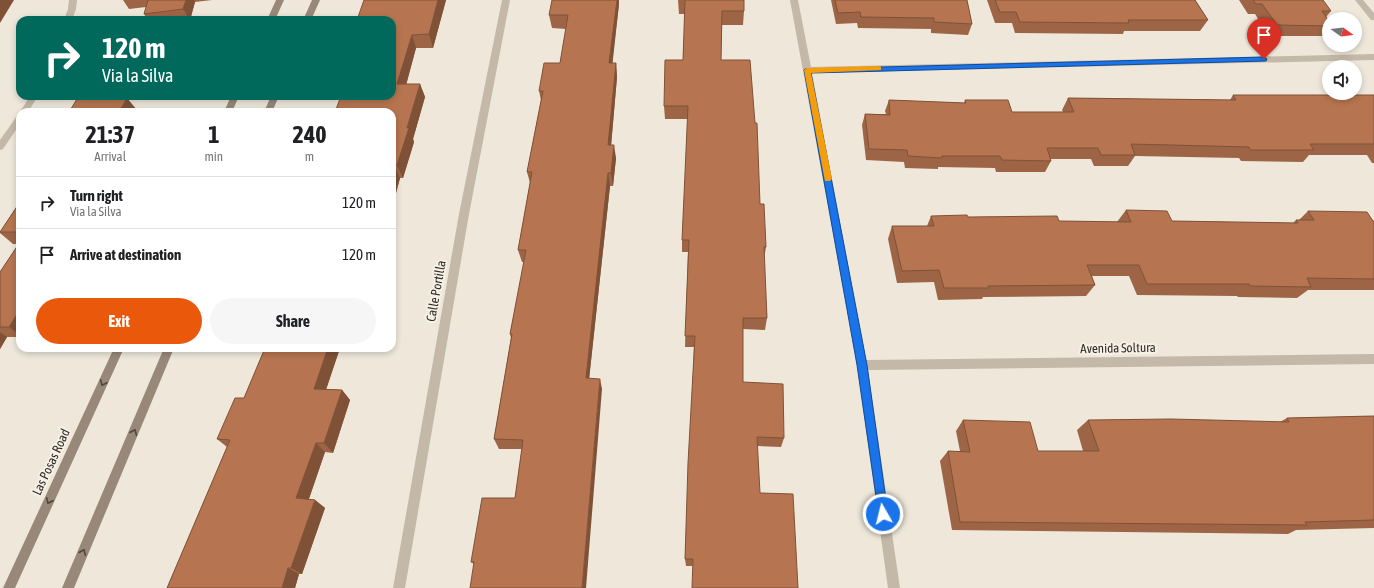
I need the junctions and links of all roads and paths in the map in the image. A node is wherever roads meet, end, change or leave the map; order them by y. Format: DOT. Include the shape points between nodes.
graph roads {
  1 [pos="73,0"];
  2 [pos="280,0"];
  3 [pos="316,0"];
  4 [pos="506,0"];
  5 [pos="794,0"];
  6 [pos="1359,0"];
  7 [pos="69,16"];
  8 [pos="273,16"];
  9 [pos="309,16"];
  10 [pos="1374,18"];
  11 [pos="1374,57"];
  12 [pos="807,70"];
  13 [pos="16,124"];
  14 [pos="0,147"];
  15 [pos="117,352"];
  16 [pos="167,352"];
  17 [pos="1374,359"];
  18 [pos="862,365"];
  19 [pos="9,588"];
  20 [pos="68,588"];
  21 [pos="398,588"];
  22 [pos="894,588"];
  1 -- 7 [label="street"];
  2 -- 8 [label="main road"];
  3 -- 9 [label="main road"];
  4 -- 21 [label="street, Calle Portilla" via="464,214"];
  5 -- 12 [label="street"];
  6 -- 10 [label="street"];
  11 -- 12 [label="street"];
  12 -- 18 [label="street"];
  13 -- 14 [label="street"];
  15 -- 19 [label="main road, Las Posas Road, one-way"];
  20 -- 16 [label="main road, one-way"];
  17 -- 18 [label="street, Avenida Soltura"];
  18 -- 22 [label="street"];
}
